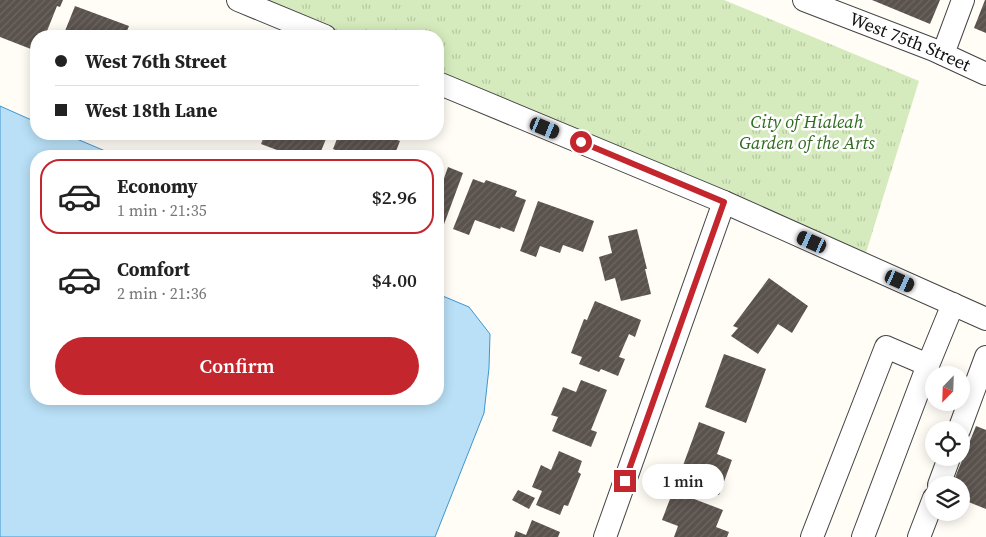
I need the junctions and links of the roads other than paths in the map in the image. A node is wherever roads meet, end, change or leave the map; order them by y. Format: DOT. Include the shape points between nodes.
graph roads {
  1 [pos="238,0"];
  2 [pos="804,0"];
  3 [pos="963,0"];
  4 [pos="310,30"];
  5 [pos="943,54"];
  6 [pos="986,74"];
  7 [pos="444,85"];
  8 [pos="724,202"];
  9 [pos="953,304"];
  10 [pos="986,319"];
  11 [pos="986,357"];
  12 [pos="928,366"];
  13 [pos="925,374"];
  14 [pos="980,394"];
  15 [pos="964,421"];
  16 [pos="925,521"];
  17 [pos="605,537"];
  18 [pos="812,537"];
  19 [pos="862,537"];
  20 [pos="919,537"];
  1 -- 4 [label="street"];
  2 -- 5 [label="street, West 75th Street"];
  3 -- 5 [label="street"];
  5 -- 6 [label="street, West 75th Street"];
  7 -- 8 [label="street"];
  8 -- 9 [label="street"];
  8 -- 17 [label="street"];
  9 -- 10 [label="street"];
  9 -- 12 [label="street"];
  11 -- 14 [label="street"];
  12 -- 18 [label="street" via="886,347"];
  13 -- 19 [label="street"];
  14 -- 15 [label="street"];
  16 -- 20 [label="street"];
}
